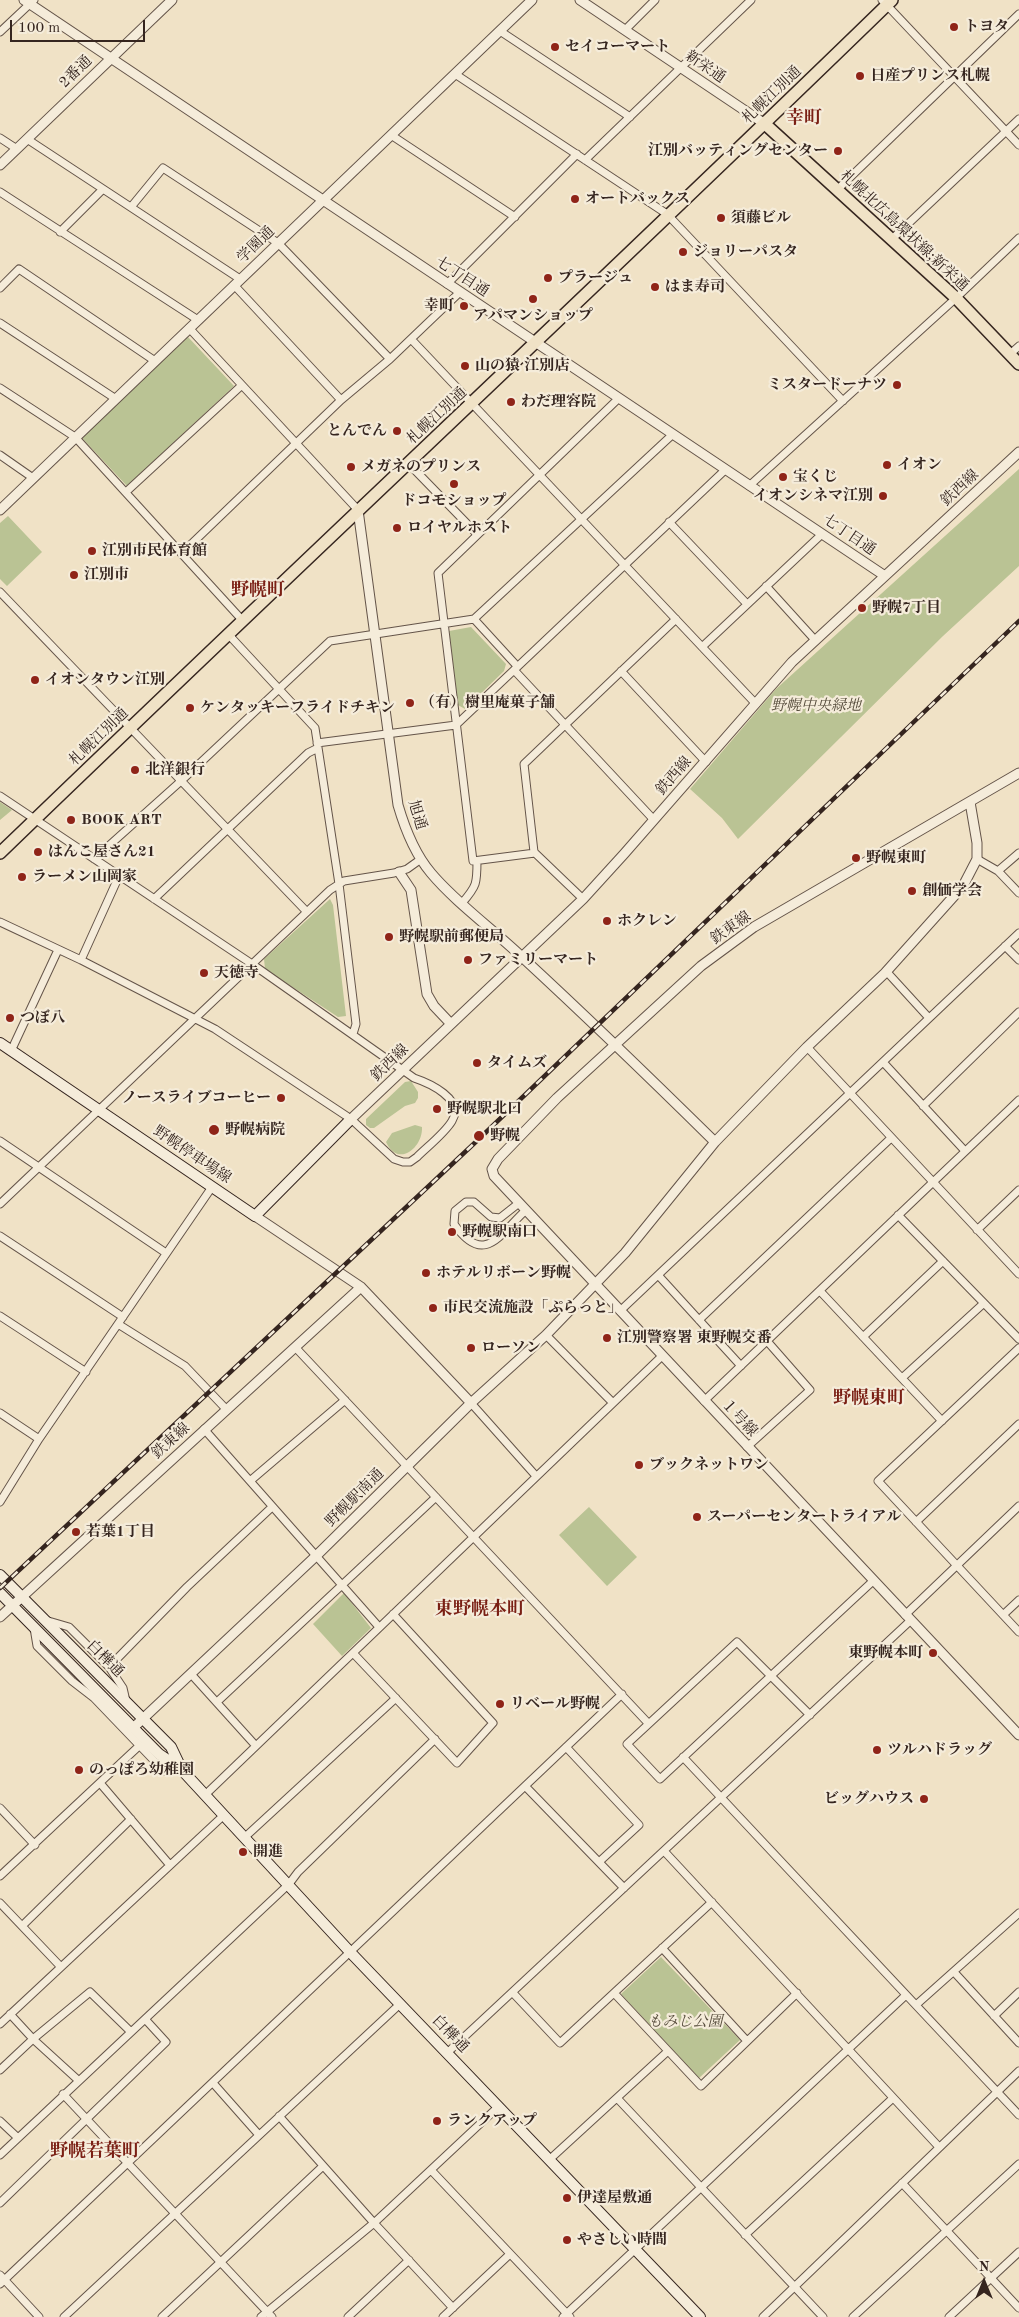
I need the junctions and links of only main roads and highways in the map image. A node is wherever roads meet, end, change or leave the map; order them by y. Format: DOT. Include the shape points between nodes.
graph roads {
  1 [pos="887,2"];
  2 [pos="765,124"];
  3 [pos="1019,364"];
  4 [pos="0,853"];
  5 [pos="0,1043"];
  6 [pos="351,1119"];
  7 [pos="0,1574"];
  8 [pos="0,1593"];
  9 [pos="181,1769"];
  10 [pos="700,2317"];
  1 -- 2 [label="main road, 札幌江別通"];
  2 -- 3 [label="main road, 札幌北広島環状線;新栄通" via="956,298"];
  2 -- 4 [label="main road, 札幌江別通"];
  5 -- 6 [label="main road, 野幌停車場線" via="255,1216"];
  7 -- 9 [label="main road, 白樺通" via="171,1747"];
  8 -- 9 [label="main road, 白樺通" via="159,1754"];
  9 -- 10 [label="main road, 白樺通" via="351,1953"];
}
